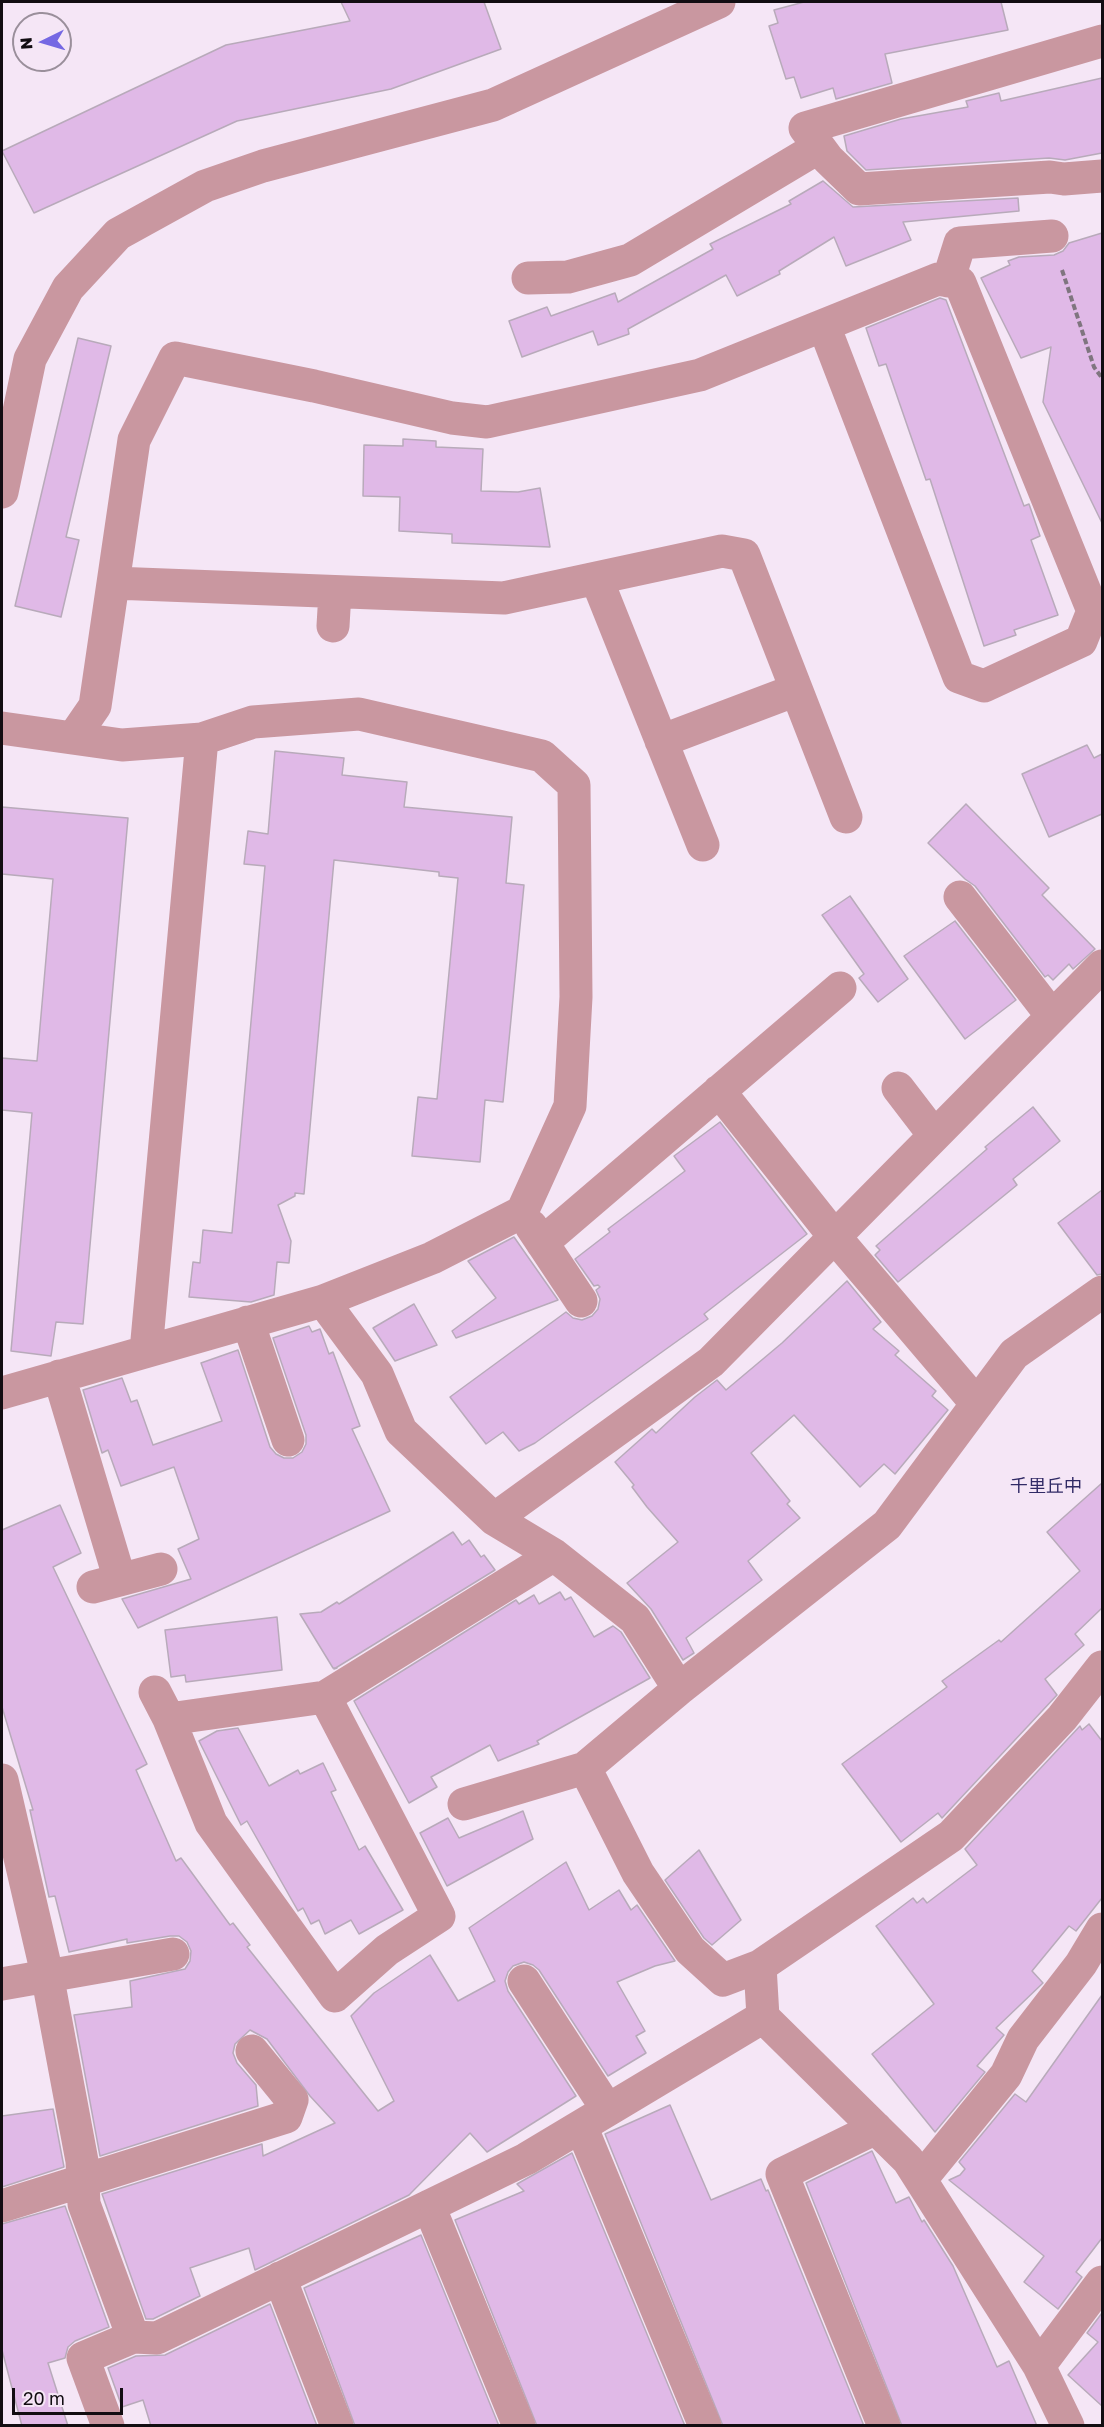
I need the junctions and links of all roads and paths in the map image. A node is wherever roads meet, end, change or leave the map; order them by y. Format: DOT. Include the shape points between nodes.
graph roads {
  1 [pos="719,2"];
  2 [pos="682,9"];
  3 [pos="1102,41"];
  4 [pos="819,147"];
  5 [pos="1102,176"];
  6 [pos="1052,236"];
  7 [pos="528,278"];
  8 [pos="948,280"];
  9 [pos="824,326"];
  10 [pos="1102,378"];
  11 [pos="2,492"];
  12 [pos="597,580"];
  13 [pos="114,583"];
  14 [pos="335,592"];
  15 [pos="333,626"];
  16 [pos="796,690"];
  17 [pos="2,728"];
  18 [pos="73,738"];
  19 [pos="202,739"];
  20 [pos="661,741"];
  21 [pos="846,817"];
  22 [pos="703,845"];
  23 [pos="960,897"];
  24 [pos="1102,966"];
  25 [pos="840,988"];
  26 [pos="1052,1017"];
  27 [pos="898,1088"];
  28 [pos="719,1091"];
  29 [pos="934,1135"];
  30 [pos="522,1212"];
  31 [pos="834,1236"];
  32 [pos="542,1243"];
  33 [pos="1102,1292"];
  34 [pos="323,1301"];
  35 [pos="581,1301"];
  36 [pos="248,1322"];
  37 [pos="146,1351"];
  38 [pos="59,1376"];
  39 [pos="2,1393"];
  40 [pos="977,1404"];
  41 [pos="288,1440"];
  42 [pos="494,1519"];
  43 [pos="554,1555"];
  44 [pos="161,1569"];
  45 [pos="1102,1667"];
  46 [pos="679,1689"];
  47 [pos="325,1697"];
  48 [pos="585,1768"];
  49 [pos="2,1780"];
  50 [pos="464,1804"];
  51 [pos="1102,1929"];
  52 [pos="173,1954"];
  53 [pos="760,1966"];
  54 [pos="47,1974"];
  55 [pos="524,1982"];
  56 [pos="2,1984"];
  57 [pos="763,2017"];
  58 [pos="252,2050"];
  59 [pos="594,2117"];
  60 [pos="876,2128"];
  61 [pos="922,2178"];
  62 [pos="83,2181"];
  63 [pos="2,2206"];
  64 [pos="429,2206"];
  65 [pos="280,2278"];
  66 [pos="1102,2282"];
  67 [pos="133,2337"];
  68 [pos="1039,2366"];
  69 [pos="108,2426"];
  70 [pos="337,2426"];
  71 [pos="519,2426"];
  72 [pos="705,2426"];
  73 [pos="884,2426"];
  74 [pos="1068,2426"];
  1 -- 2 [label="street"];
  2 -- 11 [label="street" via="493,105 263,166 205,186 118,234 68,288 30,359"];
  3 -- 4 [label="street" via="805,128"];
  4 -- 5 [label="street" via="859,189"];
  4 -- 7 [label="street" via="630,260 568,277"];
  6 -- 8 [label="street" via="960,243"];
  6 -- 10 [label="path" via="1094,367"];
  8 -- 9 [label="street" via="938,279"];
  8 -- 9 [label="street" via="960,283 1093,611 1081,641 984,686 959,677"];
  9 -- 13 [label="street" via="700,375 487,422 452,418 175,358 134,440"];
  12 -- 14 [label="street" via="504,598"];
  12 -- 16 [label="street" via="722,551 744,555"];
  12 -- 20 [label="street"];
  13 -- 14 [label="street"];
  13 -- 18 [label="street" via="95,706"];
  14 -- 15 [label="street"];
  16 -- 20 [label="street"];
  16 -- 21 [label="street"];
  17 -- 18 [label="street"];
  18 -- 19 [label="street" via="122,745"];
  19 -- 30 [label="street" via="253,722 359,714 542,756 574,785 576,997 570,1106"];
  19 -- 37 [label="street"];
  20 -- 22 [label="street"];
  23 -- 26 [label="street"];
  24 -- 26 [label="street"];
  25 -- 28 [label="street"];
  26 -- 29 [label="street"];
  27 -- 29 [label="street"];
  28 -- 31 [label="street"];
  28 -- 32 [label="street"];
  29 -- 31 [label="street"];
  30 -- 32 [label="street"];
  30 -- 34 [label="street" via="432,1258"];
  31 -- 40 [label="street"];
  31 -- 42 [label="street" via="711,1362"];
  32 -- 35 [label="street"];
  33 -- 40 [label="street" via="1014,1354"];
  34 -- 36 [label="street"];
  34 -- 42 [label="street" via="376,1374 401,1431"];
  36 -- 37 [label="street"];
  36 -- 41 [label="street"];
  37 -- 38 [label="street"];
  38 -- 39 [label="street"];
  38 -- 44 [label="street" via="106,1584"];
  40 -- 46 [label="street" via="887,1525"];
  42 -- 43 [label="street"];
  43 -- 46 [label="street" via="635,1619"];
  43 -- 47 [label="street"];
  45 -- 53 [label="street" via="1062,1718 951,1836"];
  46 -- 48 [label="street"];
  47 -- 47 [label="street" via="439,1916 387,1950 335,1996 212,1823 162,1705"];
  48 -- 50 [label="street"];
  48 -- 53 [label="street" via="638,1873 690,1950 723,1980"];
  49 -- 54 [label="street"];
  51 -- 61 [label="street" via="1081,1964 1023,2039 1006,2075"];
  52 -- 54 [label="street"];
  53 -- 57 [label="street"];
  54 -- 56 [label="street"];
  54 -- 62 [label="street"];
  55 -- 59 [label="street"];
  57 -- 59 [label="street"];
  57 -- 60 [label="street"];
  58 -- 62 [label="street" via="292,2100 286,2117"];
  59 -- 64 [label="street" via="526,2159"];
  59 -- 72 [label="street"];
  60 -- 61 [label="street"];
  60 -- 73 [label="street" via="782,2174"];
  61 -- 68 [label="street"];
  62 -- 63 [label="street"];
  62 -- 67 [label="street" via="84,2204"];
  64 -- 65 [label="street"];
  64 -- 71 [label="street"];
  65 -- 67 [label="street" via="157,2338"];
  65 -- 70 [label="street"];
  66 -- 68 [label="street"];
  67 -- 69 [label="street" via="83,2358"];
  68 -- 74 [label="street"];
}
